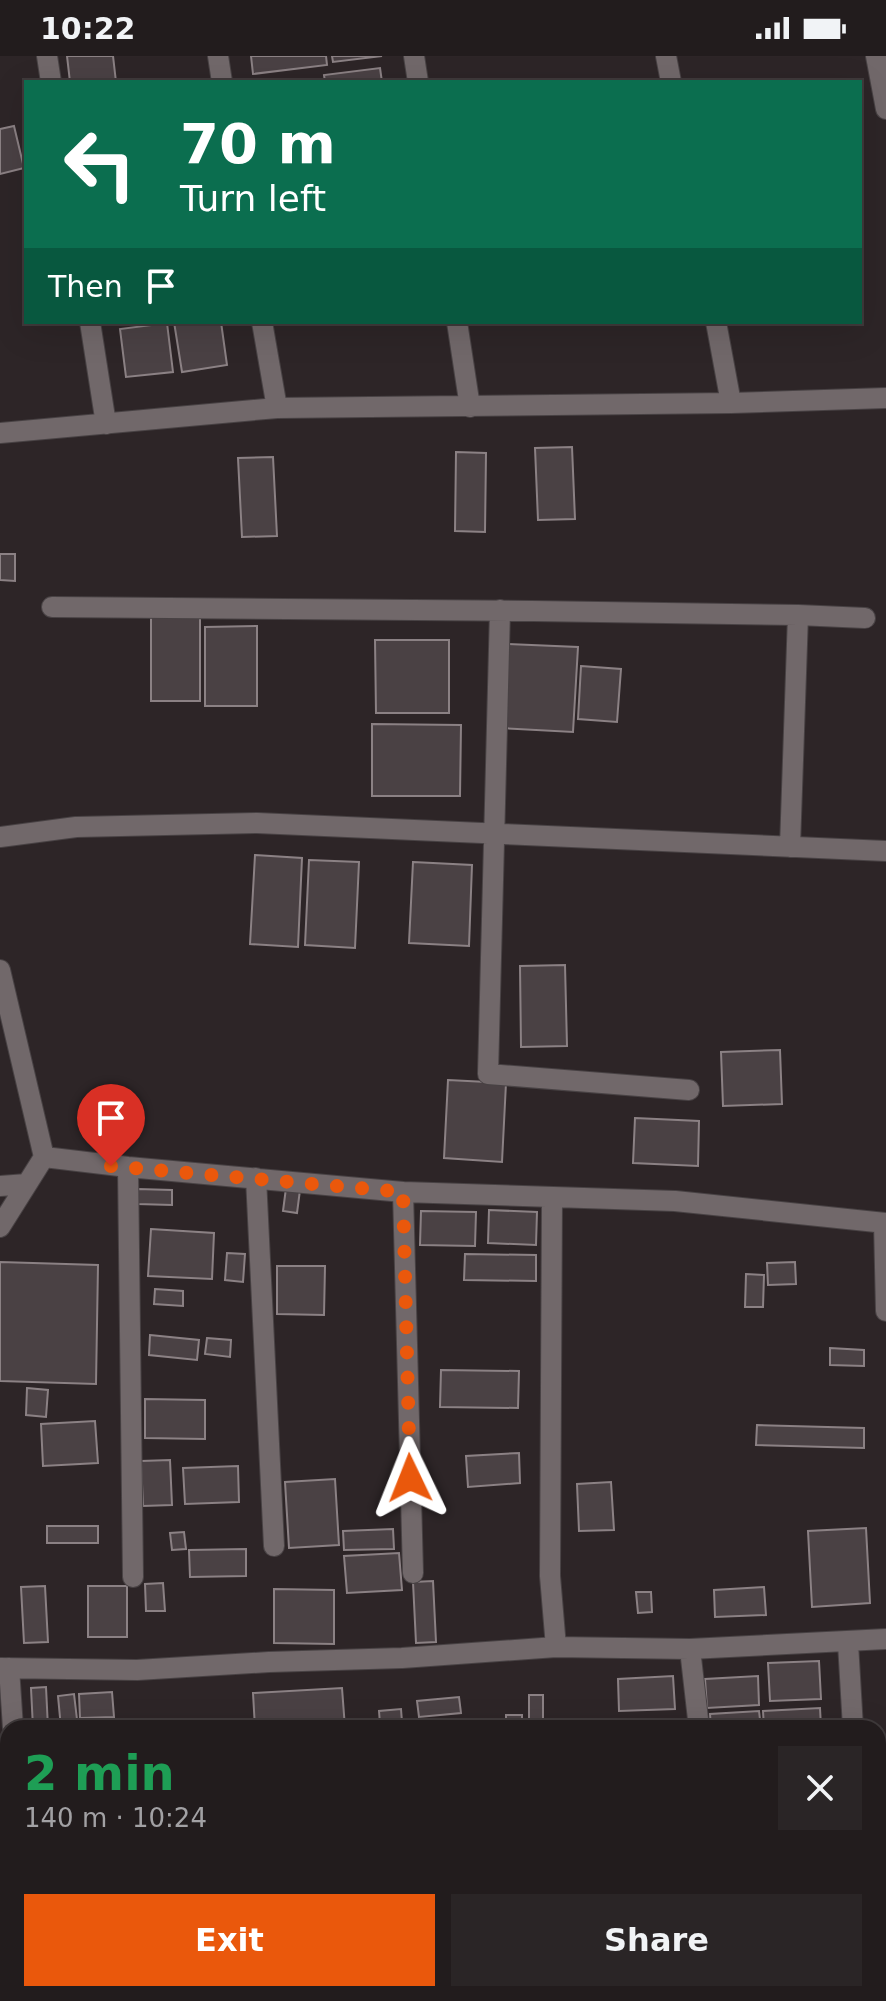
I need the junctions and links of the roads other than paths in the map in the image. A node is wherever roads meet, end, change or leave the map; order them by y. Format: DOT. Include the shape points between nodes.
graph roads {
  1 [pos="47,56"];
  2 [pos="218,56"];
  3 [pos="414,56"];
  4 [pos="666,56"];
  5 [pos="876,56"];
  6 [pos="51,80"];
  7 [pos="222,80"];
  8 [pos="418,80"];
  9 [pos="671,80"];
  10 [pos="886,109"];
  11 [pos="90,324"];
  12 [pos="262,324"];
  13 [pos="457,324"];
  14 [pos="716,324"];
  15 [pos="886,398"];
  16 [pos="731,403"];
  17 [pos="470,407"];
  18 [pos="277,408"];
  19 [pos="106,424"];
  20 [pos="0,433"];
  21 [pos="52,607"];
  22 [pos="500,610"];
  23 [pos="798,615"];
  24 [pos="865,618"];
  25 [pos="494,835"];
  26 [pos="0,837"];
  27 [pos="790,847"];
  28 [pos="886,851"];
  29 [pos="0,970"];
  30 [pos="689,1090"];
  31 [pos="44,1157"];
  32 [pos="128,1167"];
  33 [pos="256,1178"];
  34 [pos="27,1184"];
  35 [pos="0,1186"];
  36 [pos="403,1192"];
  37 [pos="552,1198"];
  38 [pos="885,1223"];
  39 [pos="0,1227"];
  40 [pos="886,1311"];
  41 [pos="274,1546"];
  42 [pos="413,1573"];
  43 [pos="133,1577"];
  44 [pos="886,1639"];
  45 [pos="848,1643"];
  46 [pos="556,1647"];
  47 [pos="690,1649"];
  48 [pos="5,1668"];
  49 [pos="12,1720"];
  50 [pos="698,1720"];
  51 [pos="853,1720"];
  1 -- 6 [label="street"];
  2 -- 7 [label="street"];
  3 -- 8 [label="street"];
  4 -- 9 [label="street"];
  5 -- 10 [label="street"];
  11 -- 19 [label="street"];
  12 -- 18 [label="street"];
  13 -- 17 [label="street"];
  14 -- 16 [label="street"];
  15 -- 16 [label="street"];
  16 -- 17 [label="street"];
  17 -- 18 [label="street"];
  18 -- 19 [label="street"];
  19 -- 20 [label="street"];
  21 -- 22 [label="street"];
  22 -- 23 [label="street"];
  22 -- 25 [label="street"];
  23 -- 24 [label="street"];
  23 -- 27 [label="street"];
  25 -- 26 [label="street" via="257,823 76,827"];
  25 -- 27 [label="street"];
  25 -- 30 [label="street" via="488,1074"];
  27 -- 28 [label="street"];
  29 -- 31 [label="street"];
  31 -- 32 [label="street"];
  31 -- 34 [label="street"];
  32 -- 33 [label="street"];
  32 -- 43 [label="street"];
  33 -- 36 [label="street"];
  33 -- 41 [label="street"];
  34 -- 35 [label="street"];
  34 -- 39 [label="street"];
  36 -- 37 [label="street"];
  36 -- 42 [label="street"];
  37 -- 38 [label="street" via="675,1201"];
  37 -- 46 [label="street" via="550,1576"];
  38 -- 40 [label="street"];
  44 -- 45 [label="street"];
  45 -- 47 [label="street"];
  45 -- 51 [label="street"];
  46 -- 47 [label="street"];
  46 -- 48 [label="street" via="137,1670"];
  47 -- 50 [label="street"];
  48 -- 49 [label="street"];
}
